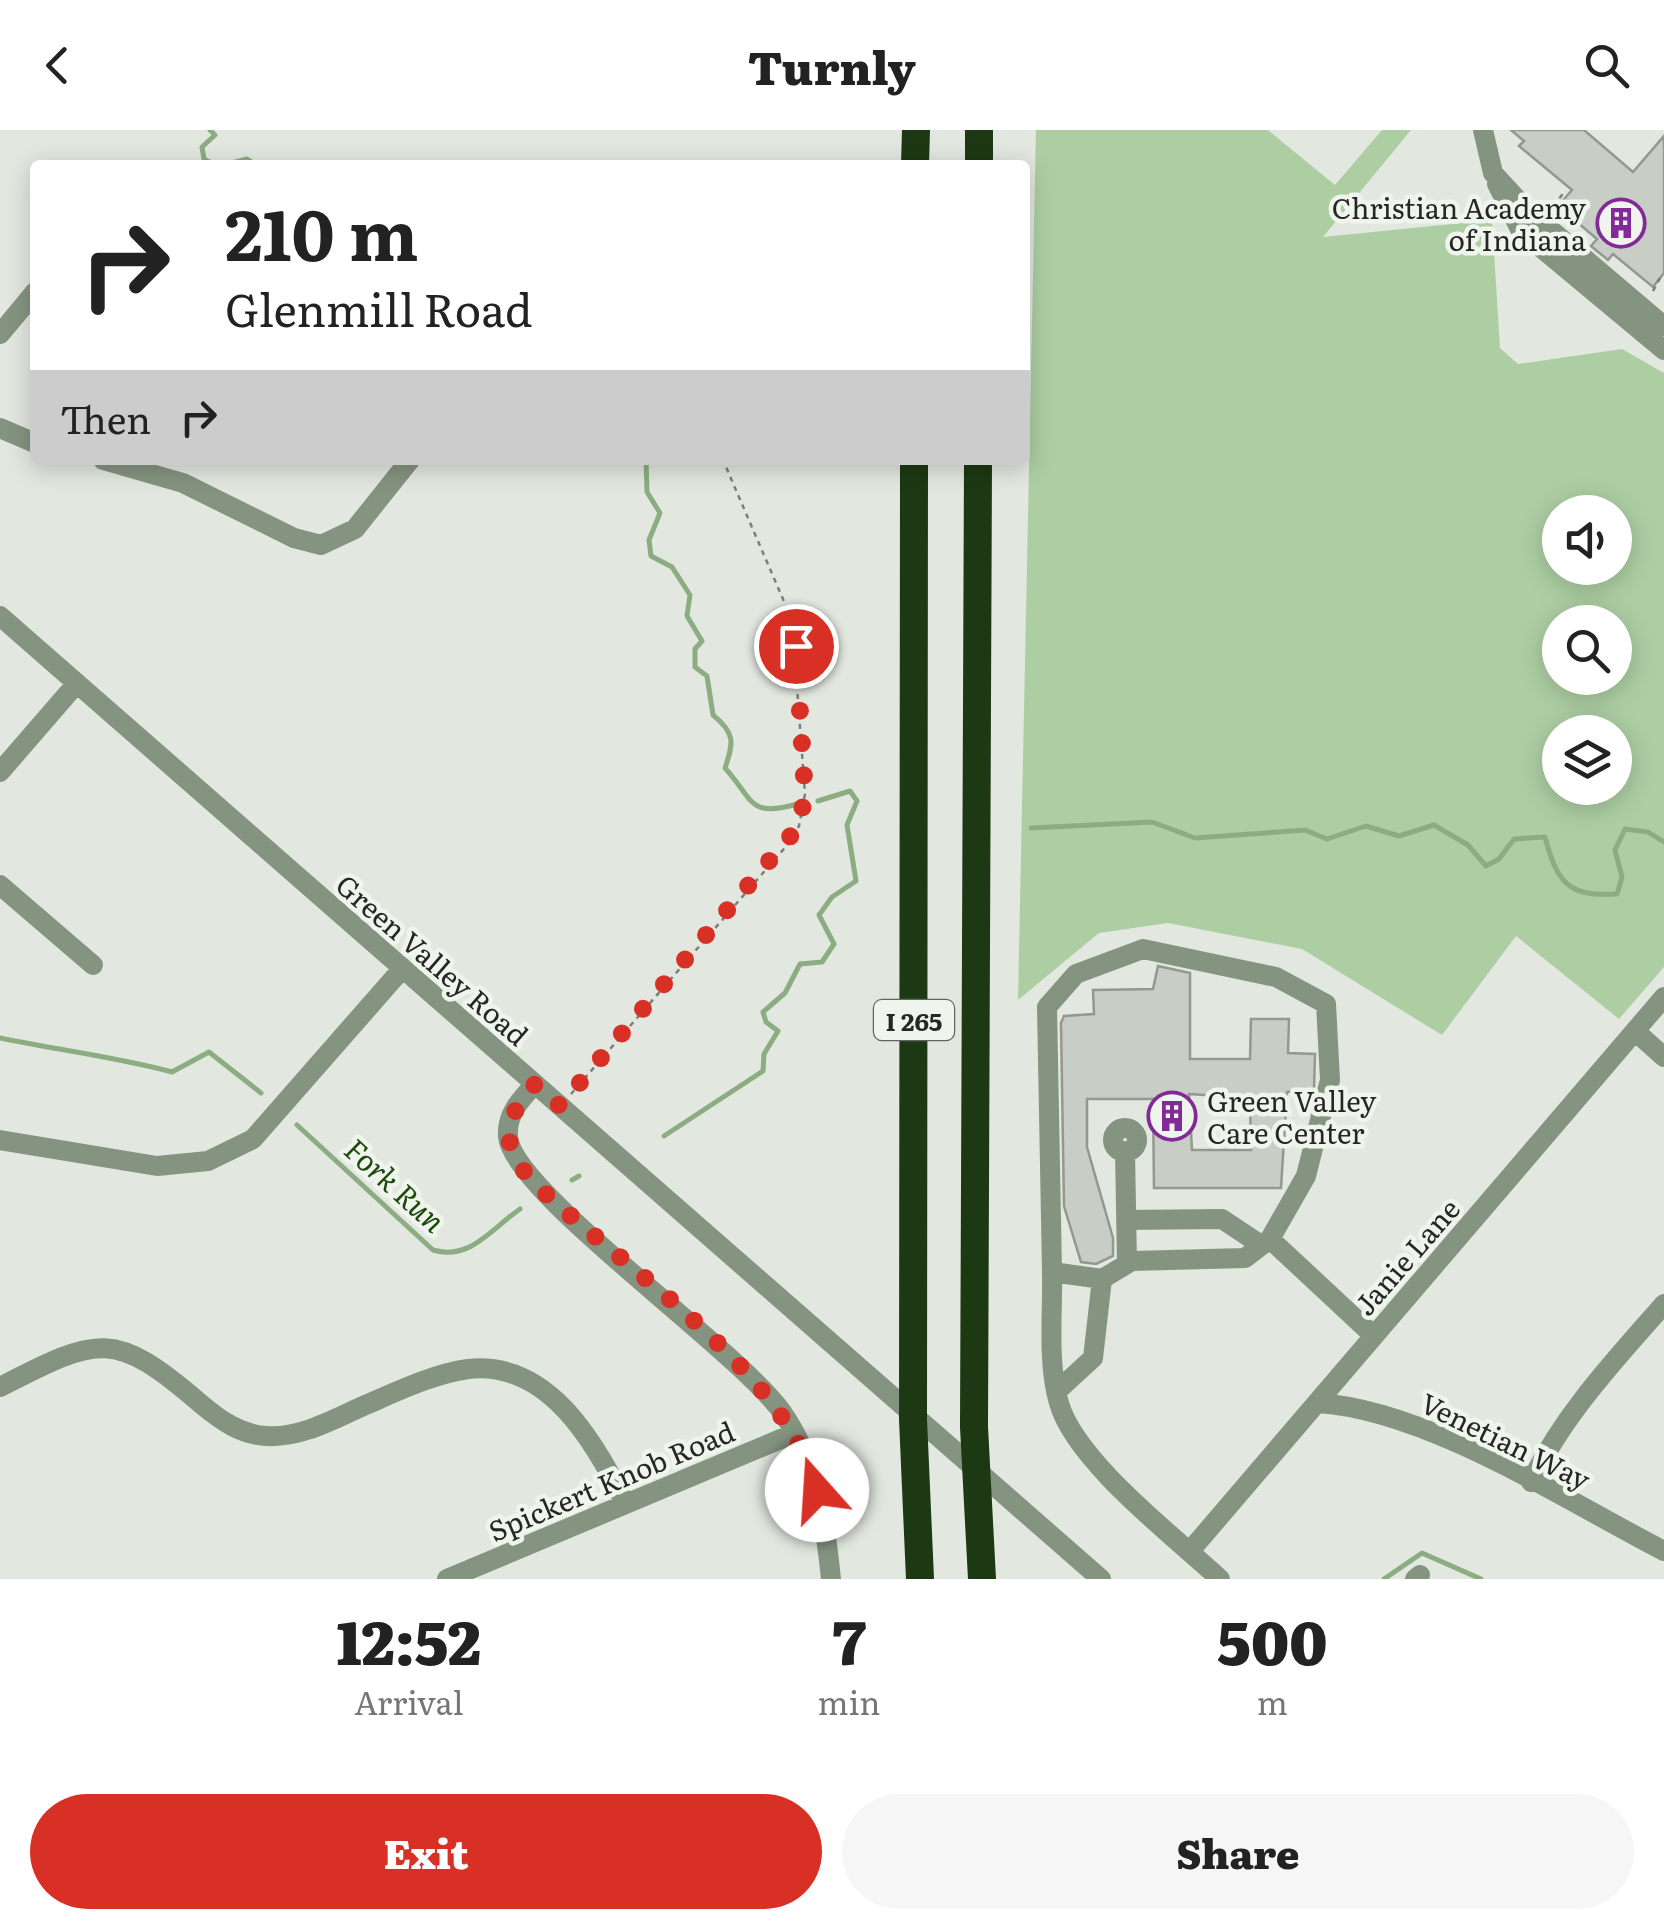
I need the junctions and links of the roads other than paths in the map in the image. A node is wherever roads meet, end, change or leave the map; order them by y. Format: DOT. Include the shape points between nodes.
graph roads {
  1 [pos="916,130"];
  2 [pos="979,130"];
  3 [pos="1483,130"];
  4 [pos="916,160"];
  5 [pos="979,160"];
  6 [pos="1493,173"];
  7 [pos="30,298"];
  8 [pos="1664,326"];
  9 [pos="0,334"];
  10 [pos="1664,350"];
  11 [pos="0,428"];
  12 [pos="30,441"];
  13 [pos="406,465"];
  14 [pos="914,465"];
  15 [pos="978,465"];
  16 [pos="158,467"];
  17 [pos="0,616"];
  18 [pos="76,683"];
  19 [pos="0,772"];
  20 [pos="0,884"];
  21 [pos="93,965"];
  22 [pos="402,969"];
  23 [pos="1664,997"];
  24 [pos="1635,1032"];
  25 [pos="1664,1057"];
  26 [pos="535,1084"];
  27 [pos="0,1140"];
  28 [pos="1125,1152"];
  29 [pos="1126,1220"];
  30 [pos="1266,1242"];
  31 [pos="1127,1264"];
  32 [pos="1102,1278"];
  33 [pos="1052,1280"];
  34 [pos="1664,1304"];
  35 [pos="1374,1336"];
  36 [pos="0,1388"];
  37 [pos="1056,1392"];
  38 [pos="1317,1403"];
  39 [pos="796,1433"];
  40 [pos="1530,1482"];
  41 [pos="624,1503"];
  42 [pos="1664,1550"];
  43 [pos="1190,1551"];
  44 [pos="447,1579"];
  45 [pos="830,1579"];
  46 [pos="920,1579"];
  47 [pos="982,1579"];
  48 [pos="1101,1579"];
  49 [pos="1220,1579"];
  1 -- 4 [label="highway"];
  2 -- 5 [label="highway"];
  3 -- 6 [label="street"];
  6 -- 8 [label="street"];
  6 -- 10 [label="street" via="1520,231"];
  7 -- 9 [label="street"];
  11 -- 12 [label="street"];
  13 -- 16 [label="street" via="355,530 322,544 294,538"];
  14 -- 46 [label="highway, I 265" via="913,1381"];
  15 -- 47 [label="highway, I 265" via="974,1427"];
  17 -- 18 [label="street, Green Valley Road"];
  18 -- 19 [label="street"];
  18 -- 22 [label="street, Green Valley Road"];
  20 -- 21 [label="street"];
  22 -- 26 [label="street, Green Valley Road"];
  22 -- 27 [label="street" via="252,1139 208,1161 158,1166"];
  23 -- 24 [label="street, Janie Lane"];
  24 -- 25 [label="street"];
  24 -- 35 [label="street, Janie Lane"];
  26 -- 39 [label="street" via="509,1124 520,1166 757,1383"];
  26 -- 48 [label="street, Green Valley Road"];
  28 -- 29 [label="street"];
  29 -- 30 [label="street" via="1222,1219"];
  29 -- 31 [label="street"];
  30 -- 31 [label="street" via="1245,1258"];
  30 -- 33 [label="street" via="1306,1176 1330,1080 1326,1004 1276,977 1143,949 1076,974 1047,1008"];
  30 -- 35 [label="street"];
  31 -- 32 [label="street"];
  32 -- 33 [label="street"];
  32 -- 37 [label="street" via="1093,1358"];
  33 -- 37 [label="street"];
  34 -- 40 [label="street" via="1569,1417"];
  35 -- 38 [label="street, Janie Lane"];
  36 -- 41 [label="street" via="70,1353 118,1348 161,1370 218,1419 266,1436 315,1427 446,1374 499,1370 530,1383 571,1416"];
  37 -- 43 [label="street" via="1082,1448"];
  38 -- 40 [label="street, Venetian Way" via="1383,1412"];
  38 -- 43 [label="street, Janie Lane"];
  39 -- 41 [label="street, Spickert Knob Road"];
  39 -- 45 [label="street" via="822,1511"];
  40 -- 42 [label="street, Venetian Way"];
  41 -- 44 [label="street, Spickert Knob Road"];
  43 -- 49 [label="street"];
}
